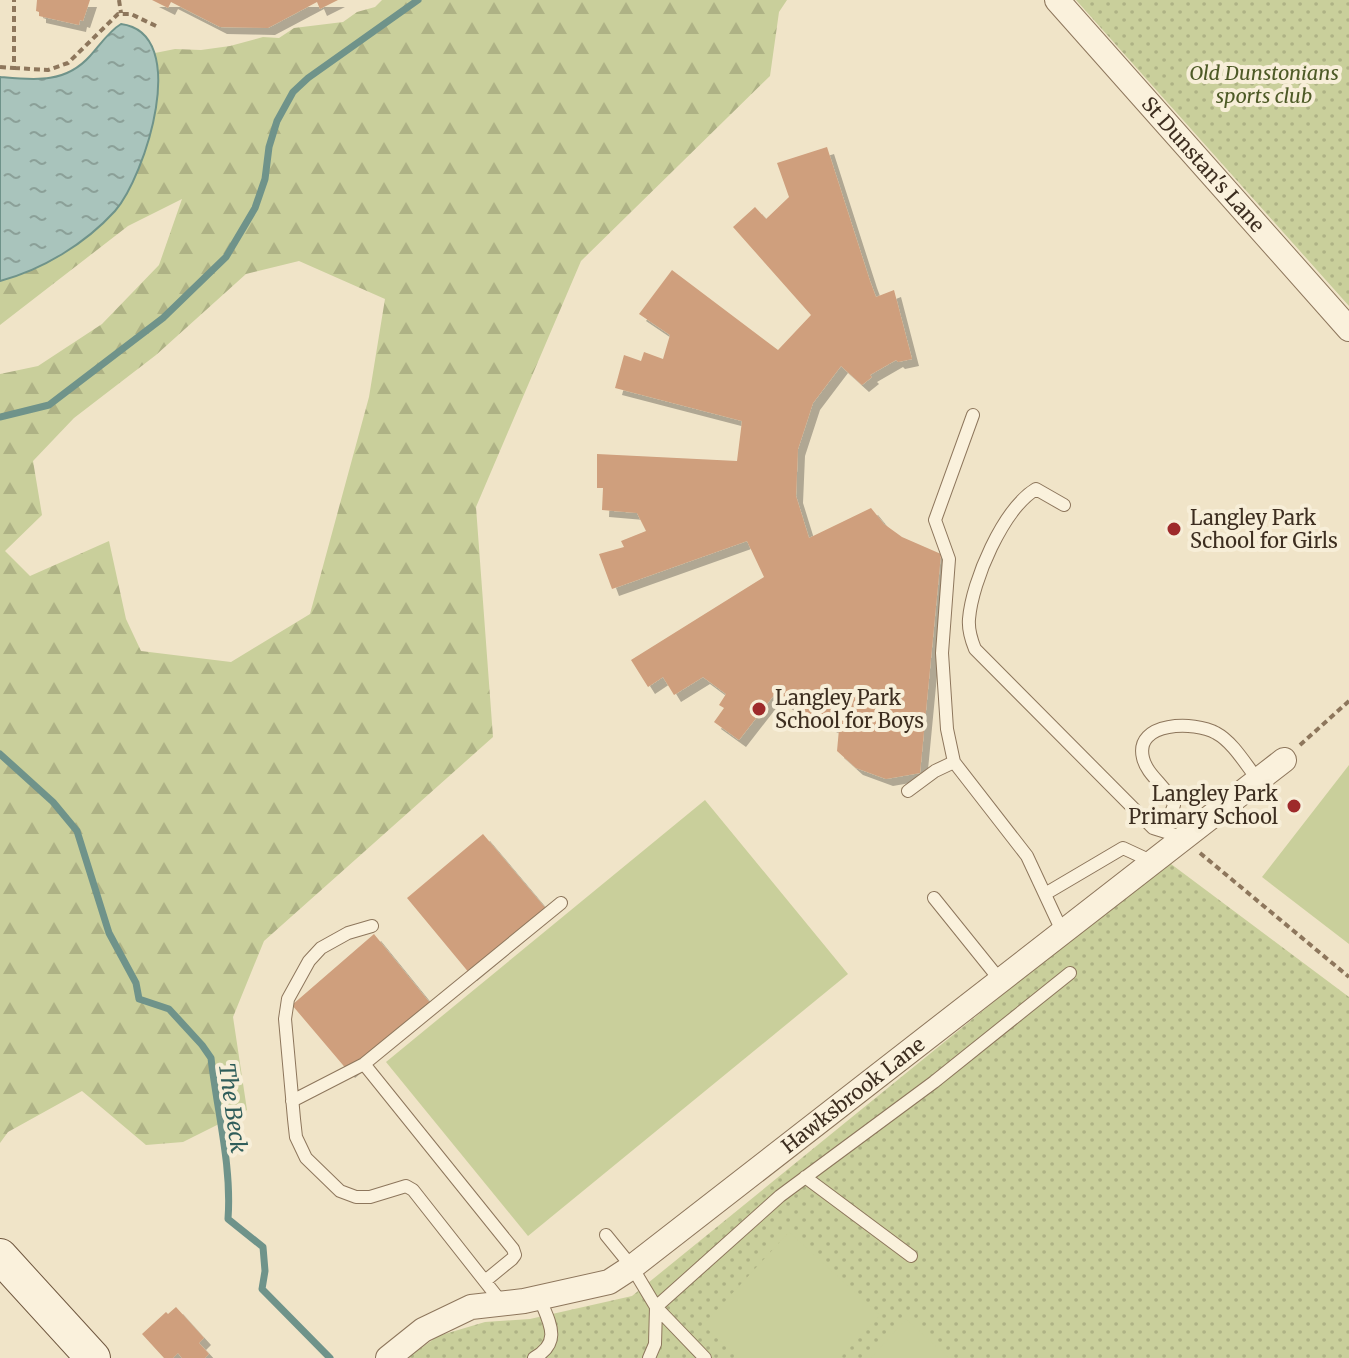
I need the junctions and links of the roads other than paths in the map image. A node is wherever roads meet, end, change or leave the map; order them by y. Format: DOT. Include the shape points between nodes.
graph roads {
  1 [pos="1057,0"];
  2 [pos="1349,329"];
  3 [pos="973,415"];
  4 [pos="1064,505"];
  5 [pos="1284,760"];
  6 [pos="954,762"];
  7 [pos="1258,780"];
  8 [pos="908,791"];
  9 [pos="1153,828"];
  10 [pos="1182,837"];
  11 [pos="1151,861"];
  12 [pos="1045,894"];
  13 [pos="934,898"];
  14 [pos="561,903"];
  15 [pos="372,926"];
  16 [pos="1062,931"];
  17 [pos="1070,973"];
  18 [pos="1000,980"];
  19 [pos="364,1064"];
  20 [pos="292,1101"];
  21 [pos="805,1177"];
  22 [pos="606,1235"];
  23 [pos="0,1256"];
  24 [pos="911,1256"];
  25 [pos="632,1267"];
  26 [pos="485,1281"];
  27 [pos="539,1297"];
  28 [pos="502,1303"];
  29 [pos="656,1307"];
  30 [pos="401,1354"];
  31 [pos="93,1358"];
  32 [pos="534,1358"];
  33 [pos="649,1358"];
  34 [pos="705,1358"];
  1 -- 2 [label="street, St Dunstan's Lane"];
  3 -- 6 [label="lane" via="935,520 949,559 942,653"];
  4 -- 9 [label="lane" via="1036,489 1018,507 989,553 969,617 969,634 975,649"];
  5 -- 7 [label="street, Hawksbrook Lane"];
  6 -- 8 [label="lane"];
  6 -- 12 [label="lane" via="1014,837"];
  7 -- 9 [label="lane" via="1216,732 1182,725 1158,729 1142,749 1143,760 1174,805"];
  7 -- 10 [label="street, Hawksbrook Lane"];
  9 -- 10 [label="lane"];
  10 -- 11 [label="street, Hawksbrook Lane"];
  11 -- 12 [label="lane" via="1123,848"];
  11 -- 16 [label="street, Hawksbrook Lane"];
  12 -- 16 [label="lane"];
  13 -- 18 [label="lane"];
  14 -- 19 [label="lane"];
  15 -- 20 [label="lane" via="321,948 288,999"];
  16 -- 18 [label="street, Hawksbrook Lane"];
  17 -- 21 [label="lane"];
  18 -- 25 [label="street, Hawksbrook Lane"];
  19 -- 20 [label="lane"];
  19 -- 26 [label="lane" via="513,1249 512,1259"];
  20 -- 26 [label="lane" via="296,1137 325,1179 356,1197 406,1186 413,1190"];
  21 -- 24 [label="lane"];
  21 -- 29 [label="lane"];
  22 -- 25 [label="lane"];
  23 -- 31 [label="main road"];
  25 -- 27 [label="street, Hawksbrook Lane" via="609,1282"];
  25 -- 29 [label="lane"];
  26 -- 28 [label="lane"];
  27 -- 28 [label="street, Hawksbrook Lane"];
  27 -- 32 [label="lane" via="552,1337 548,1350"];
  28 -- 30 [label="street, Hawksbrook Lane" via="471,1307 423,1330"];
  29 -- 33 [label="lane" via="655,1344"];
  29 -- 34 [label="lane"];
}
